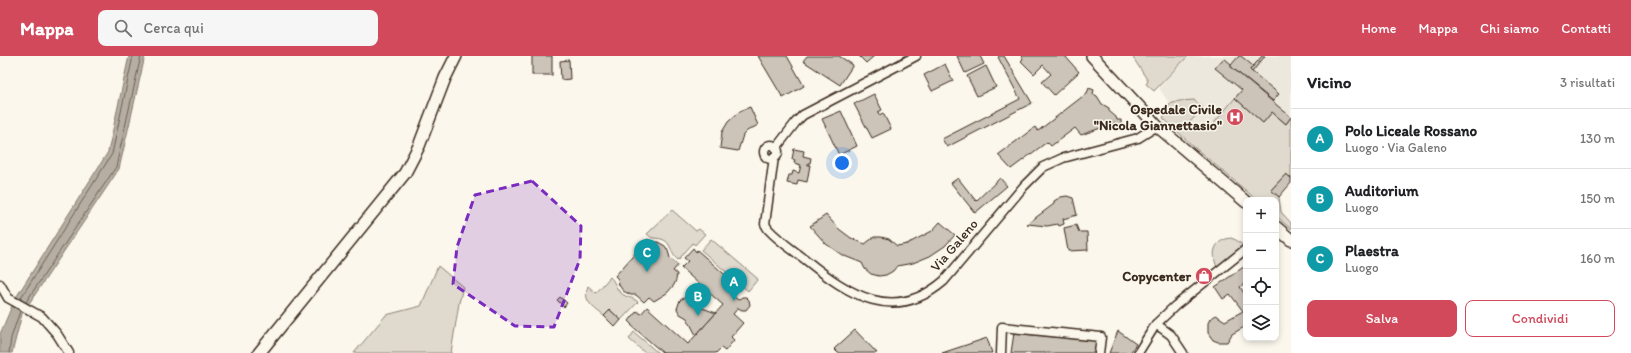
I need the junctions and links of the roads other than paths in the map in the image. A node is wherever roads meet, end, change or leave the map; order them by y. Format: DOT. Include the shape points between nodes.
graph roads {
  1 [pos="456,56"];
  2 [pos="916,56"];
  3 [pos="1092,56"];
  4 [pos="1157,126"];
  5 [pos="776,148"];
  6 [pos="774,157"];
  7 [pos="1243,199"];
  8 [pos="1279,230"];
  9 [pos="1291,240"];
  10 [pos="1243,251"];
  11 [pos="0,284"];
  12 [pos="1156,324"];
  13 [pos="69,353"];
  14 [pos="259,353"];
  15 [pos="1001,353"];
  16 [pos="1099,353"];
  17 [pos="1138,353"];
  18 [pos="1184,353"];
  1 -- 14 [label="main road" via="419,146 405,173"];
  2 -- 5 [label="street" via="803,116"];
  3 -- 4 [label="main road"];
  4 -- 6 [label="street, Via Galeno" via="1138,138 1063,158 1043,167 944,281 928,292 900,302 873,300 846,290 768,229 765,224"];
  4 -- 7 [label="main road"];
  5 -- 6 [label="street"];
  5 -- 6 [label="street" via="770,145 764,150 767,157"];
  8 -- 9 [label="main road"];
  10 -- 12 [label="street"];
  11 -- 13 [label="street" via="8,298 42,317"];
  12 -- 17 [label="street"];
  12 -- 18 [label="street" via="1171,335"];
  15 -- 16 [label="street" via="1002,327 1101,337"];
}
